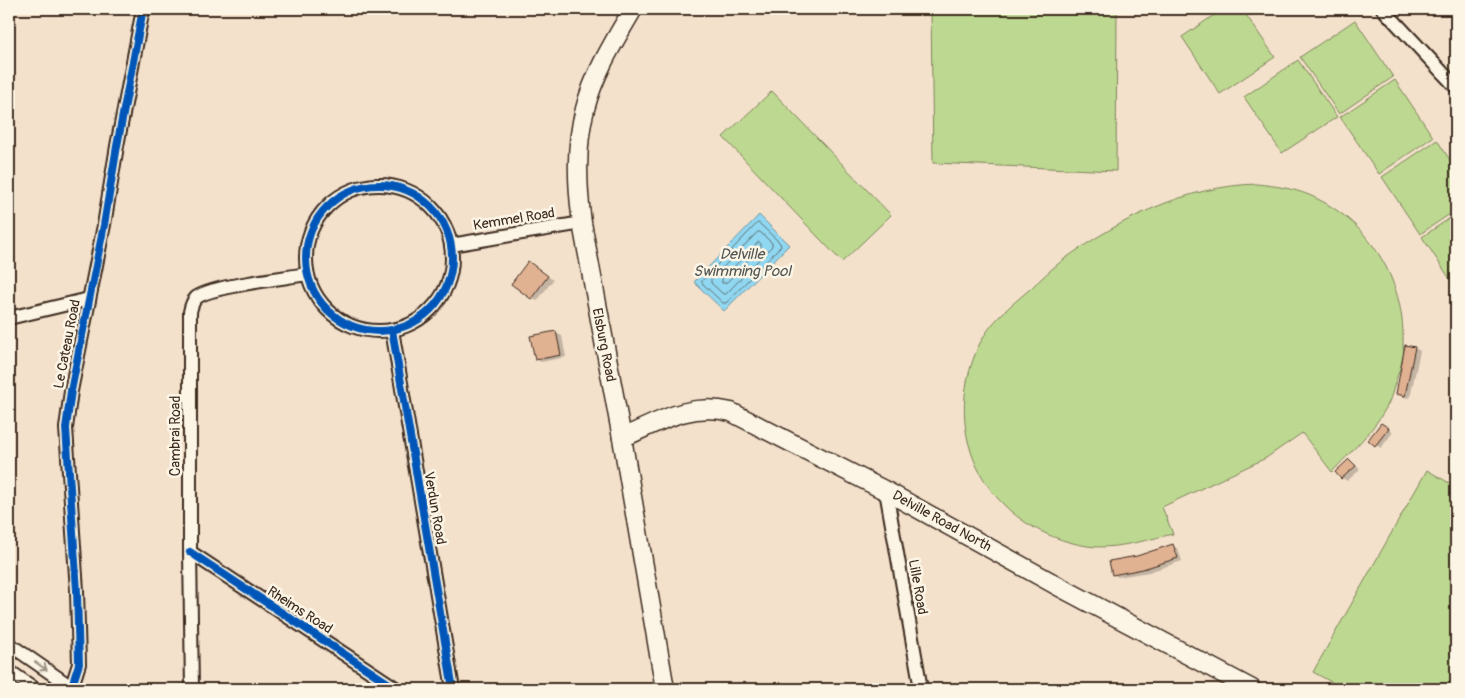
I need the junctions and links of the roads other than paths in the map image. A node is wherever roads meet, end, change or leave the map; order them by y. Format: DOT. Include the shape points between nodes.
graph roads {
  1 [pos="143,9"];
  2 [pos="633,9"];
  3 [pos="1383,9"];
  4 [pos="1456,87"];
  5 [pos="582,223"];
  6 [pos="451,245"];
  7 [pos="307,274"];
  8 [pos="89,299"];
  9 [pos="9,318"];
  10 [pos="392,330"];
  11 [pos="622,438"];
  12 [pos="886,490"];
  13 [pos="190,552"];
  14 [pos="9,644"];
  15 [pos="9,671"];
  16 [pos="35,689"];
  17 [pos="72,689"];
  18 [pos="192,689"];
  19 [pos="397,689"];
  20 [pos="453,689"];
  21 [pos="665,689"];
  22 [pos="921,689"];
  23 [pos="1252,689"];
  1 -- 8 [label="street, Le Cateau Road"];
  2 -- 5 [label="main road, Elsburg Road" via="608,52 585,109 578,152"];
  3 -- 4 [label="street"];
  5 -- 6 [label="street, Kemmel Road"];
  5 -- 11 [label="main road, Elsburg Road"];
  6 -- 7 [label="street" via="442,221 421,198 391,185 359,187 344,193 320,213 307,242"];
  6 -- 10 [label="street" via="449,279 437,303 417,321"];
  7 -- 10 [label="street" via="319,300 339,319 364,330"];
  7 -- 13 [label="street, Cambrai Road" via="212,290 196,298 191,305"];
  8 -- 9 [label="street"];
  8 -- 17 [label="street, Le Cateau Road" via="66,428 78,591 79,664"];
  10 -- 20 [label="street, Verdun Road"];
  11 -- 12 [label="main road, Delville Road North" via="682,412 719,409"];
  11 -- 21 [label="main road, Elsburg Road"];
  12 -- 22 [label="street, Lille Road"];
  12 -- 23 [label="main road, Delville Road North"];
  13 -- 18 [label="street, Cambrai Road"];
  13 -- 19 [label="street, Rheims Road"];
  14 -- 17 [label="street, one-way"];
  15 -- 16 [label="street"];
}
